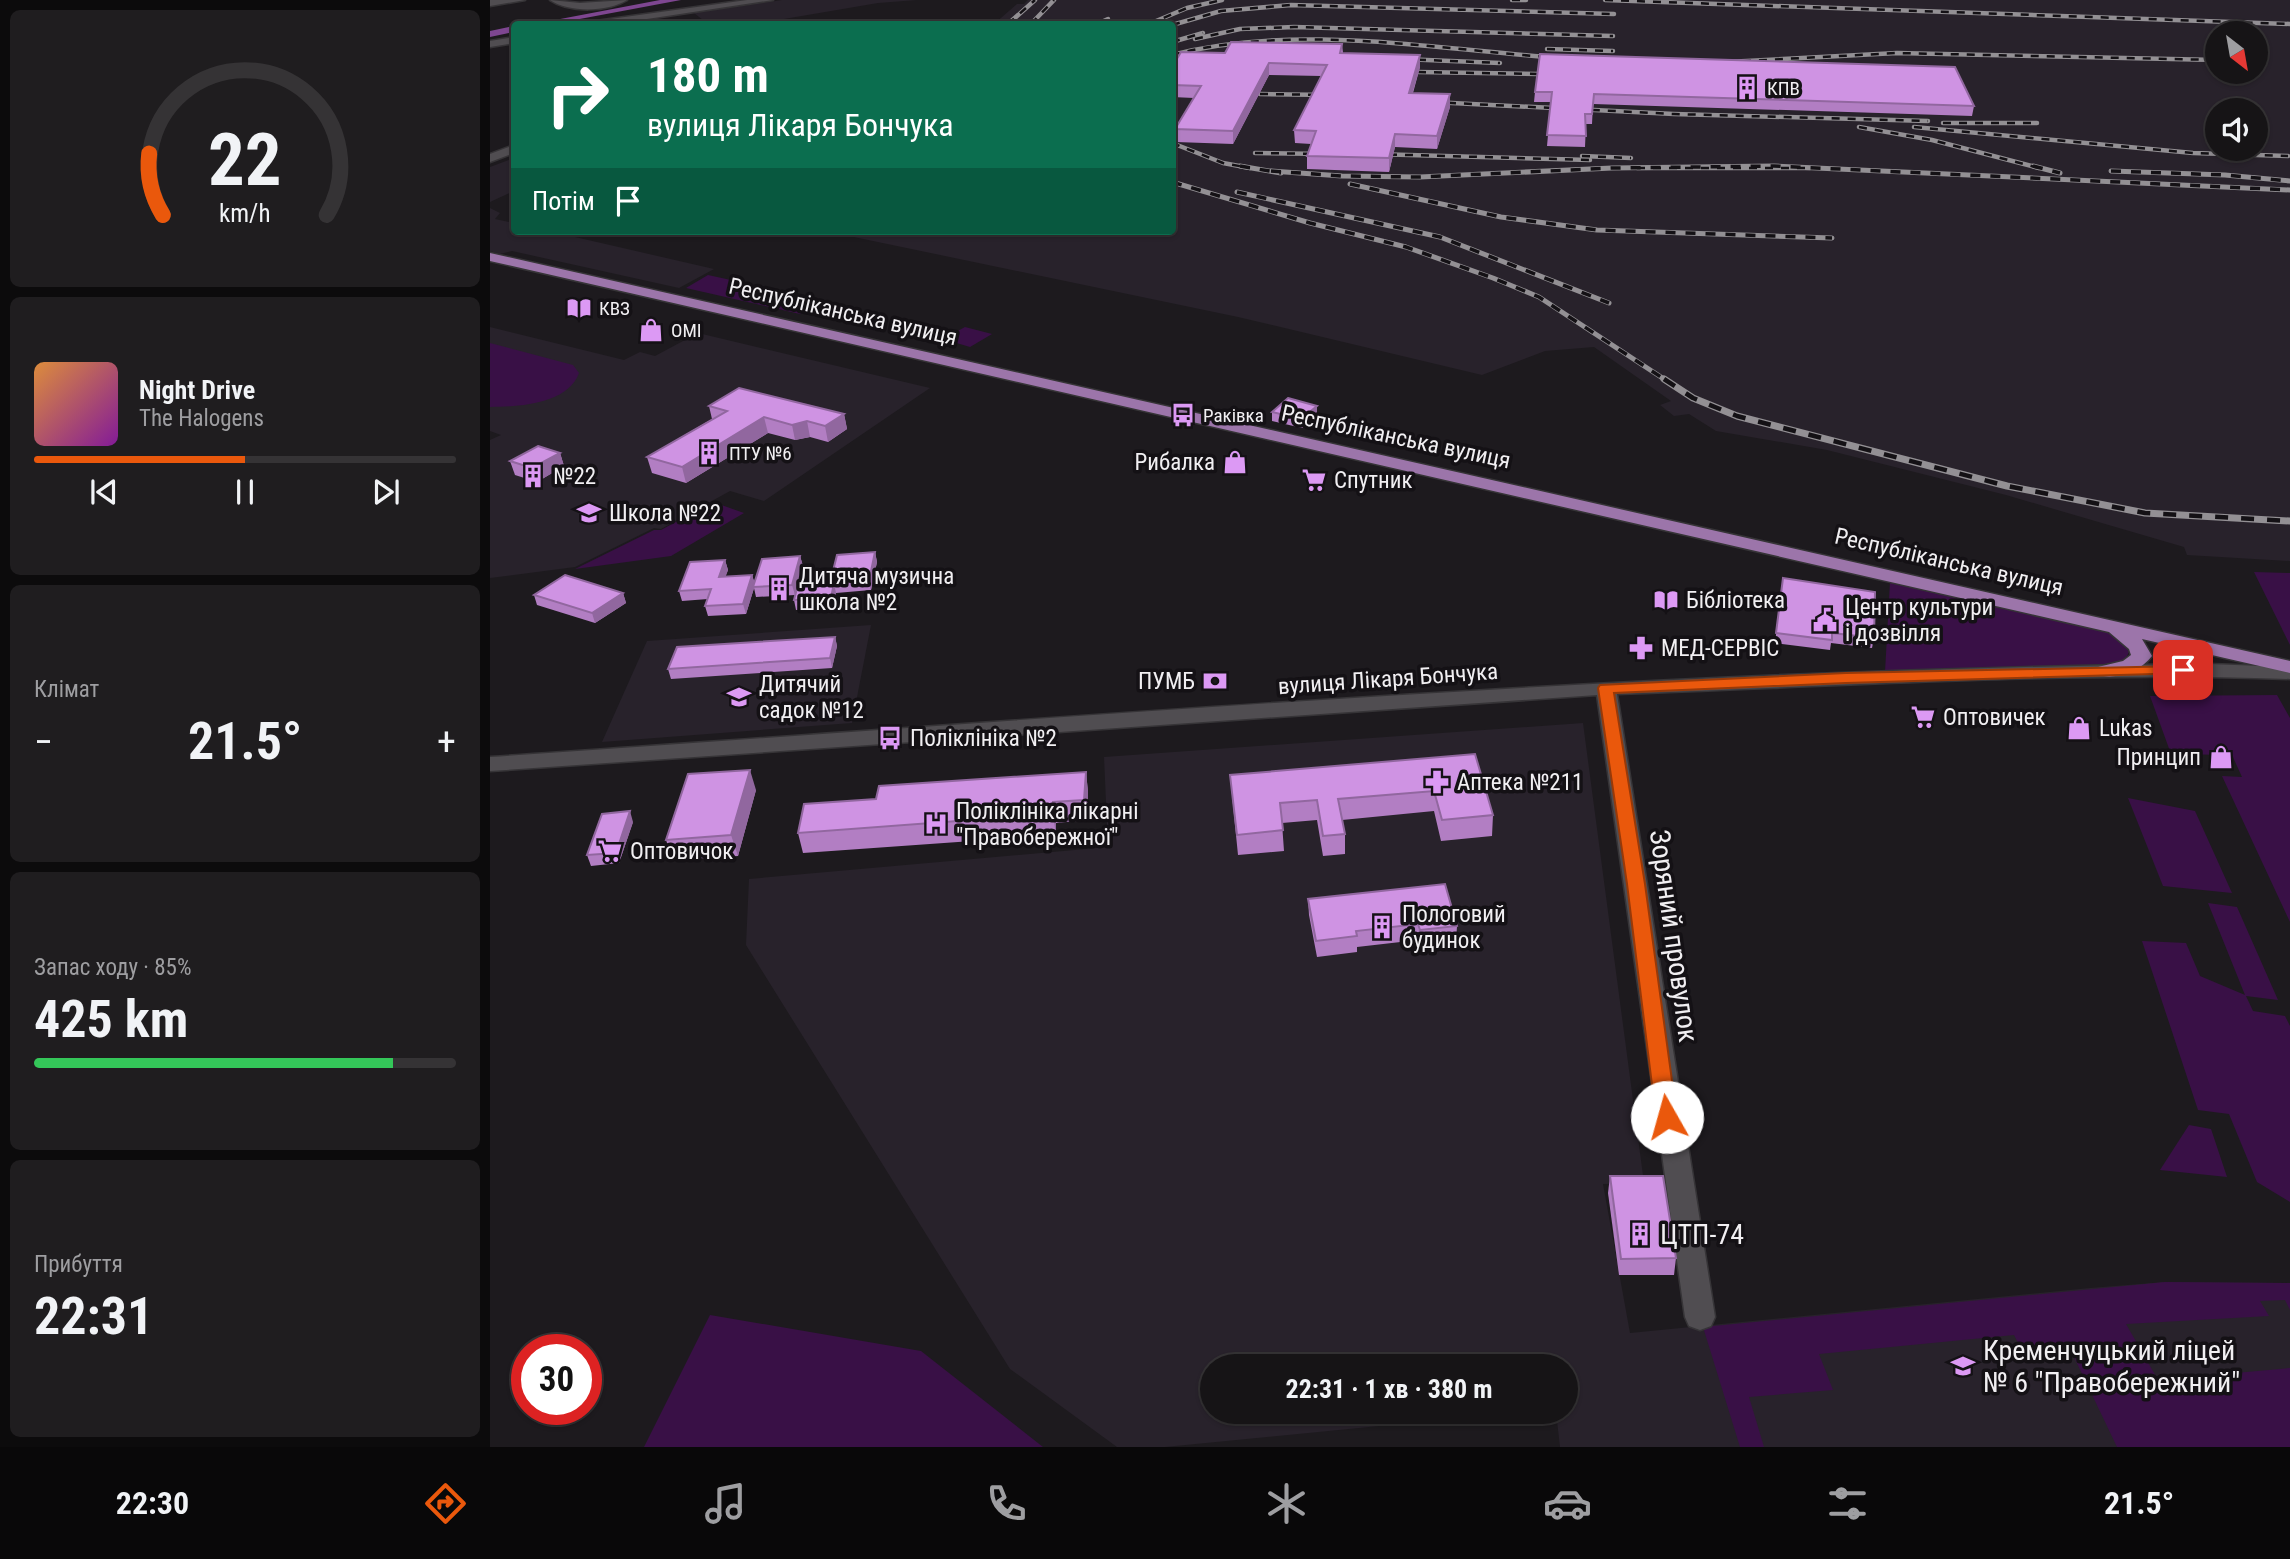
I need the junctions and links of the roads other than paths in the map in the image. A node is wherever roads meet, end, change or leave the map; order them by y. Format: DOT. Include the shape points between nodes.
graph roads {
  1 [pos="520,0"];
  2 [pos="555,0"];
  3 [pos="622,0"];
  4 [pos="768,0"];
  5 [pos="490,3"];
  6 [pos="657,17"];
  7 [pos="622,21"];
  8 [pos="651,21"];
  9 [pos="511,40"];
  10 [pos="490,44"];
  11 [pos="511,150"];
  12 [pos="490,158"];
  13 [pos="490,257"];
  14 [pos="2109,624"];
  15 [pos="2290,667"];
  16 [pos="2105,671"];
  17 [pos="2290,673"];
  18 [pos="1606,688"];
  19 [pos="490,764"];
  20 [pos="1700,1317"];
  1 -- 5 [label="street"];
  2 -- 3 [label="street" via="576,6"];
  4 -- 6 [label="street"];
  6 -- 7 [label="street"];
  6 -- 8 [label="street"];
  9 -- 10 [label="street"];
  11 -- 12 [label="street"];
  13 -- 14 [label="main road, Республіканська вулиця"];
  14 -- 15 [label="main road, Республіканська вулиця"];
  14 -- 16 [label="main road" via="2138,646 2142,656 2130,666"];
  16 -- 17 [label="street, вулиця Лікаря Бончука"];
  16 -- 18 [label="street, вулиця Лікаря Бончука"];
  18 -- 19 [label="street, вулиця Лікаря Бончука"];
  18 -- 20 [label="street, Зоряний провулок"];
}
